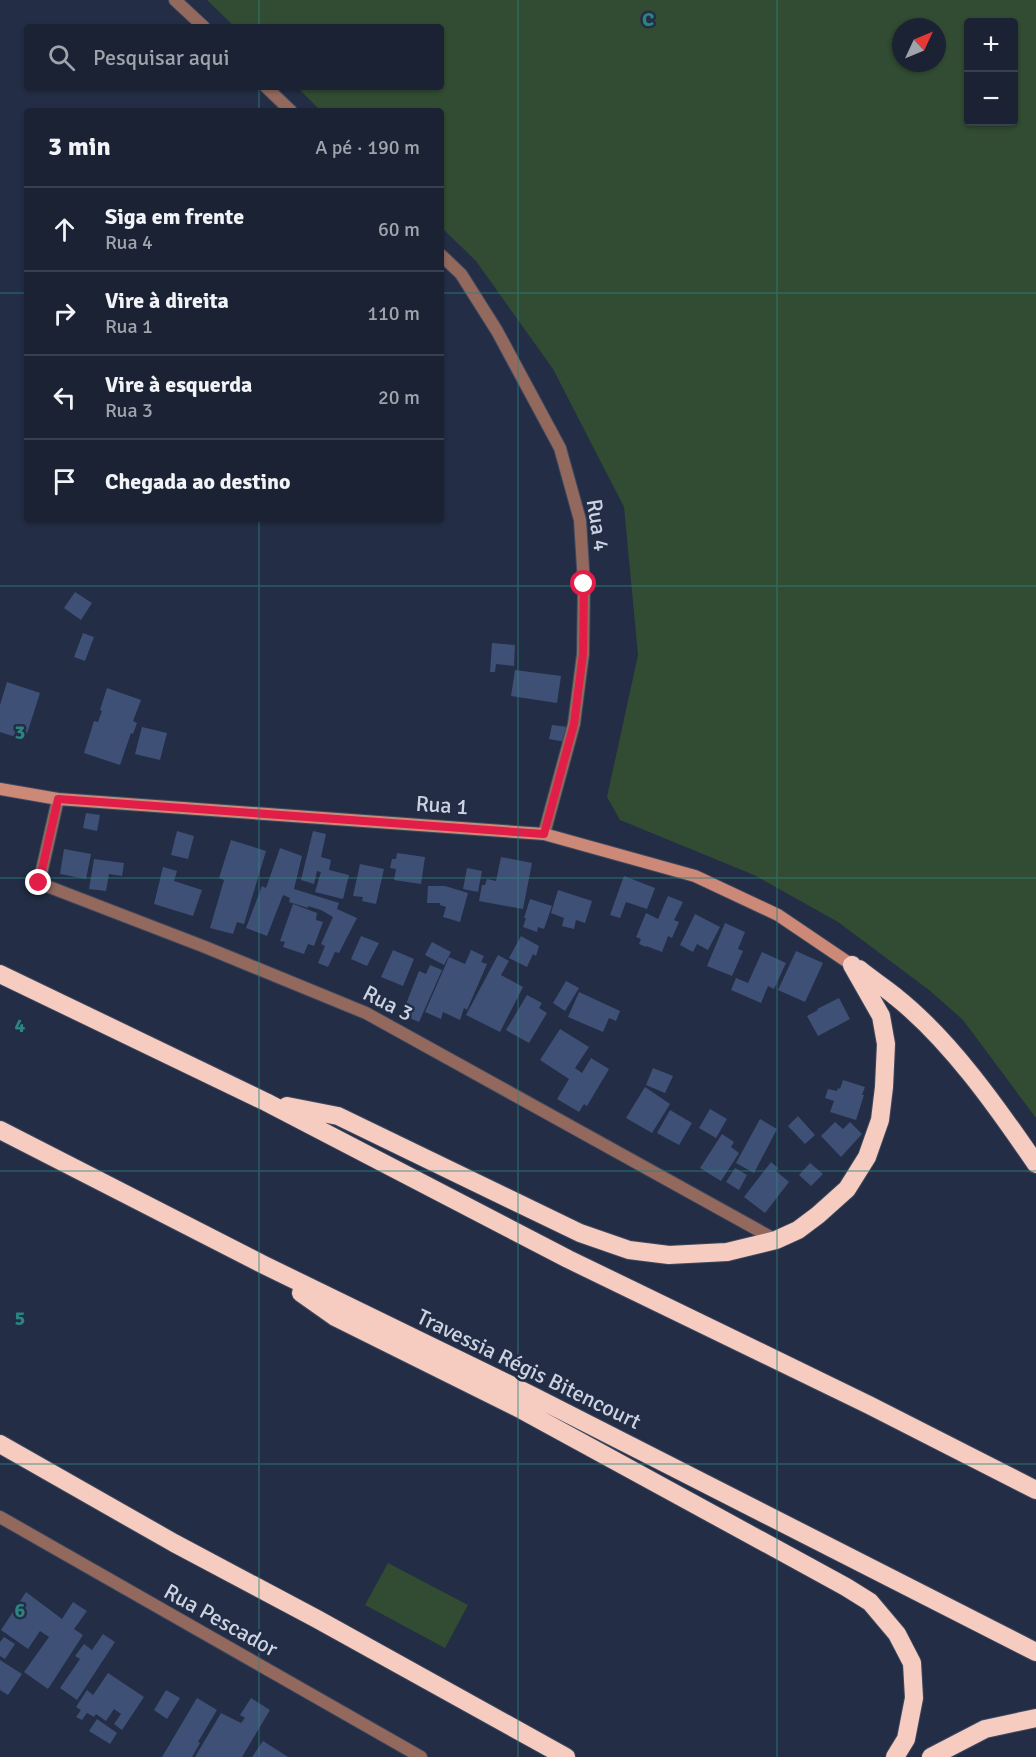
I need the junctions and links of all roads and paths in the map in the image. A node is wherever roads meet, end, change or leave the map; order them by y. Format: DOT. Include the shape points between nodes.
graph roads {
  1 [pos="175,0"];
  2 [pos="201,24"];
  3 [pos="269,90"];
  4 [pos="288,108"];
  5 [pos="444,258"];
  6 [pos="0,789"];
  7 [pos="58,799"];
  8 [pos="544,834"];
  9 [pos="852,964"];
  10 [pos="0,975"];
  11 [pos="266,1102"];
  12 [pos="0,1130"];
  13 [pos="1036,1164"];
  14 [pos="776,1240"];
  15 [pos="264,1265"];
  16 [pos="0,1444"];
  17 [pos="1036,1490"];
  18 [pos="0,1518"];
  19 [pos="1036,1652"];
  20 [pos="1036,1718"];
  21 [pos="421,1757"];
  22 [pos="566,1757"];
  23 [pos="895,1757"];
  24 [pos="931,1757"];
  1 -- 2 [label="street"];
  3 -- 4 [label="street"];
  5 -- 8 [label="street, Rua 4" via="461,274 497,331 560,448 580,520 583,654 574,724"];
  6 -- 7 [label="street, Rua 1"];
  7 -- 8 [label="street, Rua 1"];
  7 -- 14 [label="street, Rua 3" via="39,883 366,1013"];
  8 -- 9 [label="street, Rua 1" via="695,876 778,915"];
  9 -- 13 [label="highway" via="897,998 942,1040"];
  9 -- 14 [label="highway" via="881,1016 886,1044 880,1120 867,1157 848,1189 805,1225"];
  10 -- 11 [label="highway"];
  11 -- 14 [label="highway" via="338,1116 580,1233 629,1250 669,1255 727,1252"];
  11 -- 17 [label="highway" via="568,1259"];
  12 -- 15 [label="highway, Travessia Régis Bitencourt"];
  15 -- 19 [label="highway, Travessia Régis Bitencourt" via="529,1394"];
  15 -- 23 [label="highway" via="334,1317 522,1410 870,1602 897,1634 912,1663 914,1698 906,1739"];
  16 -- 22 [label="highway"];
  18 -- 21 [label="street, Rua Pescador"];
  20 -- 24 [label="highway" via="985,1729"];
}
